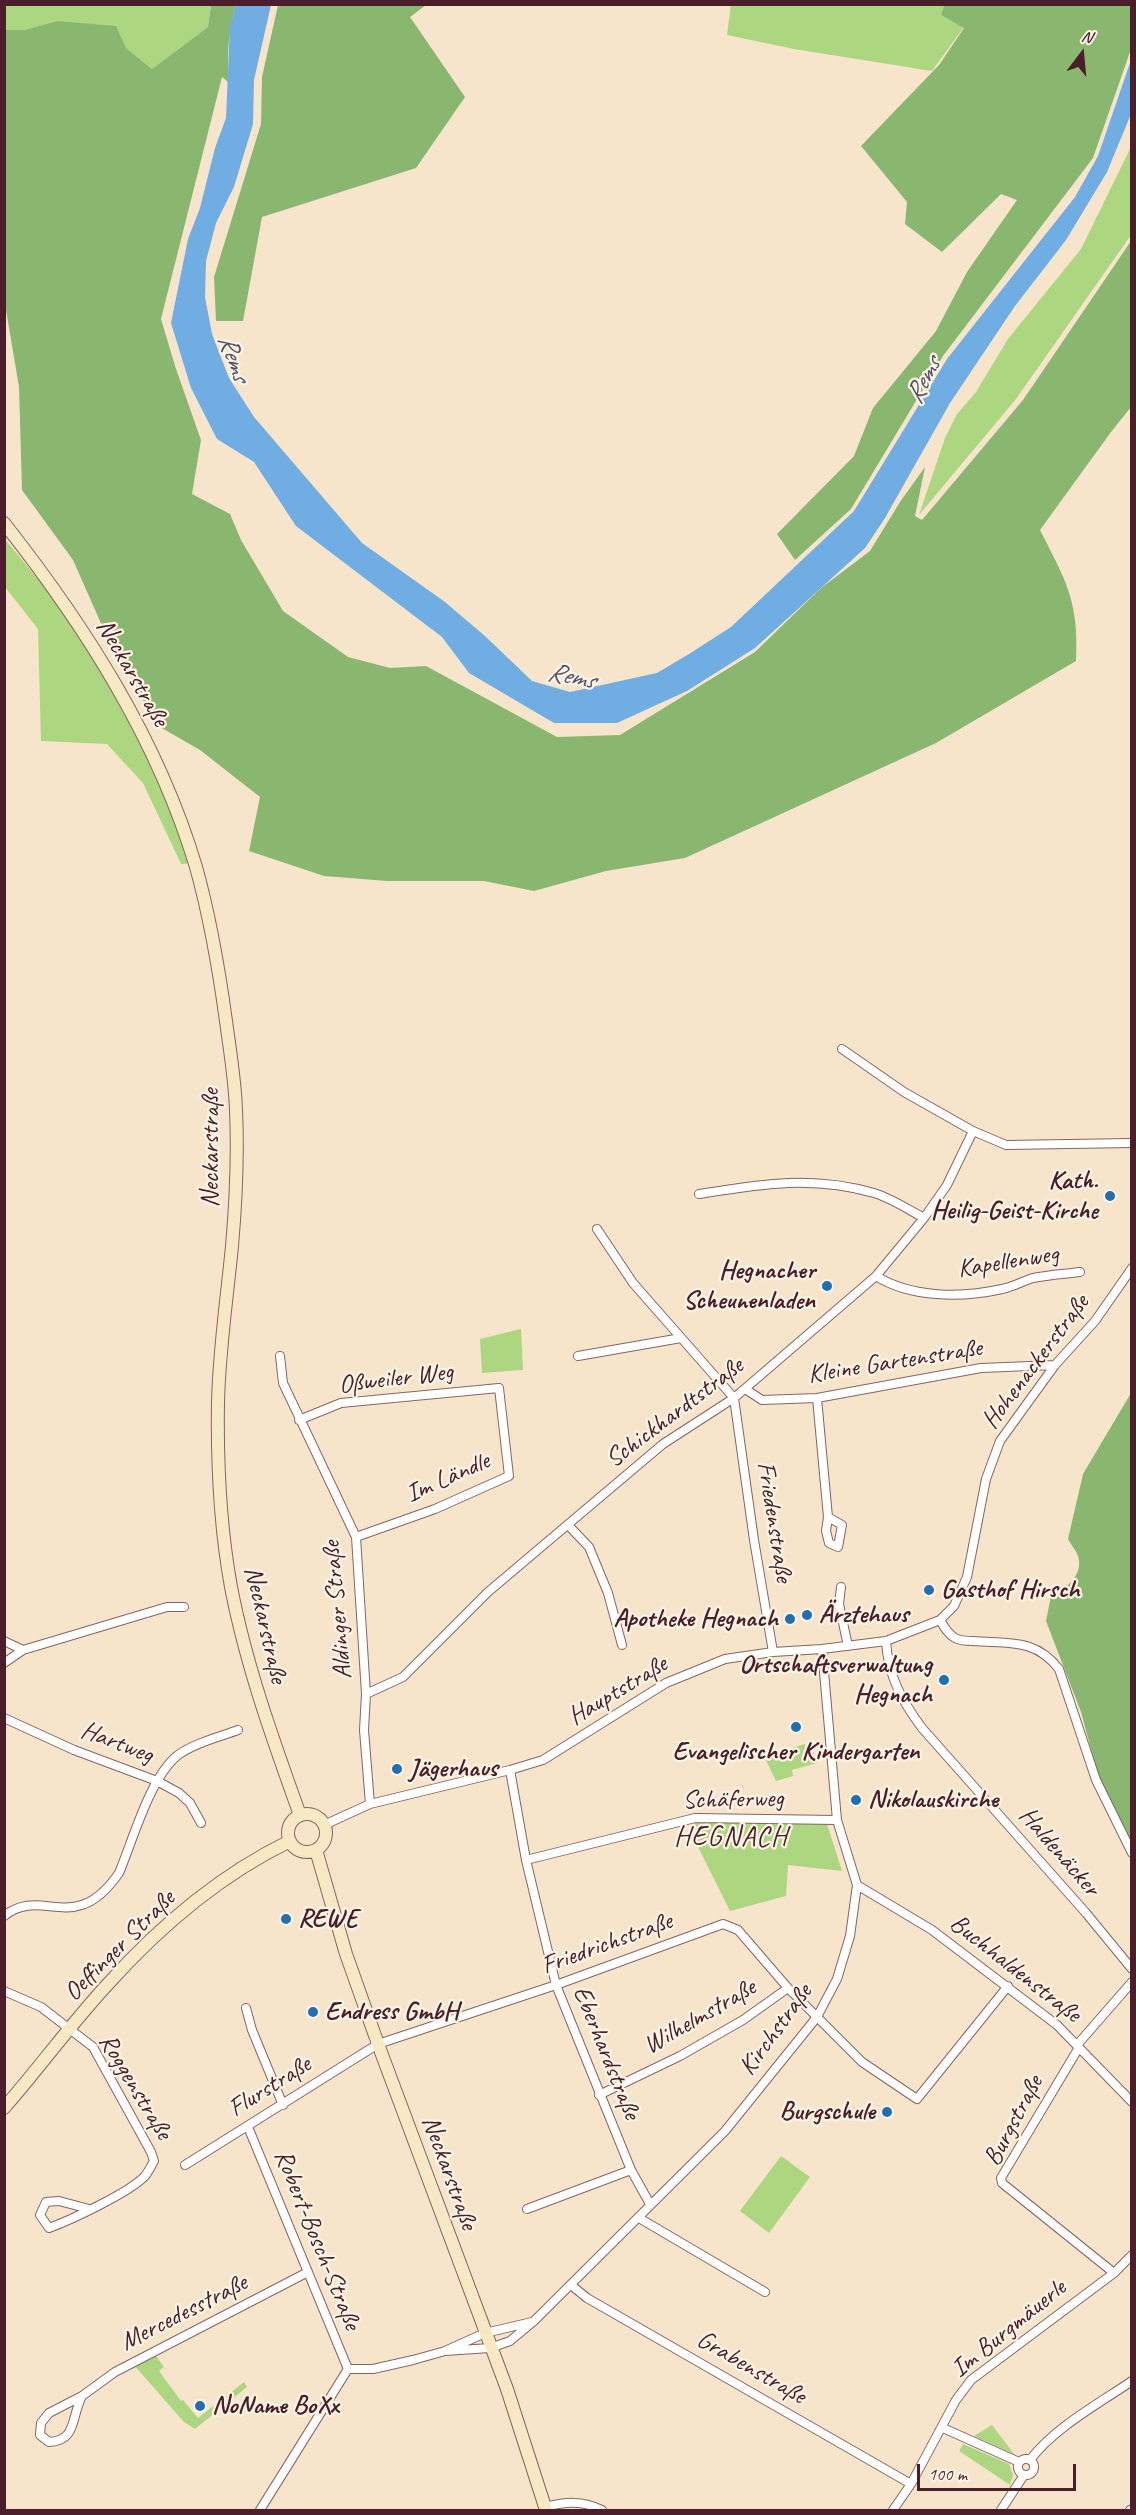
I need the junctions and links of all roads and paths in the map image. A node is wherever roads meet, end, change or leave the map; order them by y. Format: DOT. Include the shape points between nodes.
graph roads {
  1 [pos="4,523"];
  2 [pos="842,1049"];
  3 [pos="973,1131"];
  4 [pos="1131,1143"];
  5 [pos="699,1194"];
  6 [pos="924,1218"];
  7 [pos="597,1229"];
  8 [pos="1131,1268"];
  9 [pos="1080,1272"];
  10 [pos="876,1276"];
  11 [pos="681,1338"];
  12 [pos="280,1356"];
  13 [pos="578,1356"];
  14 [pos="1055,1365"];
  15 [pos="500,1388"];
  16 [pos="745,1389"];
  17 [pos="734,1398"];
  18 [pos="816,1398"];
  19 [pos="299,1420"];
  20 [pos="828,1517"];
  21 [pos="568,1525"];
  22 [pos="356,1537"];
  23 [pos="841,1587"];
  24 [pos="184,1607"];
  25 [pos="940,1620"];
  26 [pos="4,1641"];
  27 [pos="886,1641"];
  28 [pos="622,1645"];
  29 [pos="848,1646"];
  30 [pos="822,1649"];
  31 [pos="23,1650"];
  32 [pos="773,1652"];
  33 [pos="4,1663"];
  34 [pos="366,1694"];
  35 [pos="4,1718"];
  36 [pos="238,1730"];
  37 [pos="510,1770"];
  38 [pos="157,1781"];
  39 [pos="370,1804"];
  40 [pos="300,1815"];
  41 [pos="837,1820"];
  42 [pos="201,1823"];
  43 [pos="324,1825"];
  44 [pos="290,1841"];
  45 [pos="316,1850"];
  46 [pos="1131,1853"];
  47 [pos="526,1860"];
  48 [pos="858,1885"];
  49 [pos="4,1916"];
  50 [pos="1131,1969"];
  51 [pos="1131,1982"];
  52 [pos="556,1985"];
  53 [pos="1008,1986"];
  54 [pos="788,1988"];
  55 [pos="4,1991"];
  56 [pos="246,2008"];
  57 [pos="817,2017"];
  58 [pos="71,2028"];
  59 [pos="378,2044"];
  60 [pos="1078,2047"];
  61 [pos="599,2095"];
  62 [pos="1131,2102"];
  63 [pos="282,2104"];
  64 [pos="4,2108"];
  65 [pos="248,2127"];
  66 [pos="185,2165"];
  67 [pos="631,2170"];
  68 [pos="650,2204"];
  69 [pos="89,2209"];
  70 [pos="527,2209"];
  71 [pos="639,2218"];
  72 [pos="1131,2255"];
  73 [pos="308,2272"];
  74 [pos="1113,2273"];
  75 [pos="571,2285"];
  76 [pos="765,2292"];
  77 [pos="534,2321"];
  78 [pos="485,2333"];
  79 [pos="490,2348"];
  80 [pos="445,2351"];
  81 [pos="348,2369"];
  82 [pos="1131,2381"];
  83 [pos="82,2396"];
  84 [pos="943,2428"];
  85 [pos="1030,2460"];
  86 [pos="1019,2462"];
  87 [pos="1024,2475"];
  88 [pos="911,2484"];
  89 [pos="545,2509"];
  90 [pos="260,2511"];
  91 [pos="602,2511"];
  92 [pos="893,2511"];
  93 [pos="1001,2511"];
  1 -- 40 [label="main road, Neckarstraße" via="75,619 140,730 180,821 210,925 236,1108 236,1191 218,1399 222,1527 231,1586 254,1683"];
  2 -- 3 [label="street" via="904,1092"];
  3 -- 4 [label="street" via="1007,1145"];
  3 -- 6 [label="street, Schickhardtstraße" via="947,1185"];
  5 -- 6 [label="street" via="775,1182 833,1184 876,1194"];
  6 -- 10 [label="street, Schickhardtstraße"];
  7 -- 11 [label="street" via="633,1283"];
  8 -- 14 [label="street, Hohenackerstraße" via="1095,1320"];
  9 -- 10 [label="street, Kapellenweg" via="1032,1279 1003,1289 963,1293 909,1291"];
  10 -- 16 [label="street, Schickhardtstraße"];
  11 -- 13 [label="street"];
  11 -- 17 [label="street"];
  12 -- 19 [label="street, Aldinger Straße" via="283,1383"];
  14 -- 18 [label="street, Kleine Gartenstraße" via="981,1368"];
  14 -- 25 [label="street, Hohenackerstraße" via="1000,1441 986,1479 967,1577 954,1606"];
  15 -- 19 [label="street, Oßweiler Weg" via="341,1403"];
  15 -- 22 [label="street, Im Ländle" via="508,1476 435,1509"];
  16 -- 17 [label="street, Schickhardtstraße"];
  16 -- 18 [label="street, Kleine Gartenstraße" via="762,1400"];
  17 -- 21 [label="street, Schickhardtstraße" via="663,1444"];
  17 -- 32 [label="street, Friedenstraße"];
  18 -- 20 [label="street"];
  19 -- 22 [label="street, Aldinger Straße"];
  21 -- 28 [label="street" via="589,1548 608,1593"];
  21 -- 34 [label="street, Schickhardtstraße" via="488,1592 403,1677"];
  22 -- 34 [label="street, Aldinger Straße"];
  23 -- 29 [label="street" via="838,1604"];
  24 -- 31 [label="street" via="167,1607"];
  25 -- 27 [label="street, Hauptstraße"];
  25 -- 46 [label="street" via="957,1640 1029,1646 1052,1659 1059,1669 1096,1780"];
  26 -- 31 [label="street"];
  27 -- 29 [label="street, Hauptstraße"];
  27 -- 50 [label="street, Haldenäcker" via="890,1672 903,1701 922,1728"];
  29 -- 30 [label="street, Hauptstraße"];
  30 -- 32 [label="street, Hauptstraße"];
  30 -- 41 [label="street, Kirchstraße"];
  31 -- 33 [label="street"];
  32 -- 37 [label="street, Hauptstraße" via="725,1659 686,1674 543,1760"];
  34 -- 39 [label="street, Aldinger Straße" via="364,1730"];
  35 -- 38 [label="street, Hartweg"];
  36 -- 38 [label="street" via="180,1753"];
  37 -- 39 [label="street, Hauptstraße"];
  37 -- 47 [label="street, Eberhardstraße"];
  38 -- 42 [label="street, Hartweg" via="190,1803"];
  38 -- 49 [label="street" via="119,1874 96,1899 70,1909 26,1905"];
  39 -- 43 [label="street, Hauptstraße"];
  40 -- 43 [label="main road" via="316,1817"];
  40 -- 44 [label="main road" via="289,1826"];
  41 -- 47 [label="street, Schäferweg" via="695,1818"];
  41 -- 48 [label="street, Kirchstraße"];
  43 -- 45 [label="main road" via="325,1839"];
  44 -- 45 [label="main road" via="301,1851"];
  44 -- 58 [label="main road, Oeffinger Straße" via="216,1886 150,1940"];
  45 -- 59 [label="main road, Neckarstraße" via="346,1954"];
  47 -- 52 [label="street, Eberhardstraße"];
  48 -- 53 [label="street, Buchhaldenstraße" via="932,1930"];
  48 -- 57 [label="street, Kirchstraße" via="850,1936 837,1979"];
  51 -- 60 [label="street, Burgstraße"];
  52 -- 54 [label="street, Friedrichstraße" via="723,1924 738,1930"];
  52 -- 59 [label="street, Friedrichstraße"];
  52 -- 61 [label="street, Eberhardstraße"];
  53 -- 57 [label="street, Friedrichstraße" via="917,2099 862,2062"];
  53 -- 60 [label="street, Buchhaldenstraße"];
  54 -- 57 [label="street, Friedrichstraße"];
  54 -- 61 [label="street, Wilhelmstraße" via="743,2020"];
  55 -- 58 [label="street" via="41,2007"];
  56 -- 63 [label="street"];
  57 -- 68 [label="street, Kirchstraße" via="724,2131"];
  58 -- 64 [label="main road, Oeffinger Straße"];
  58 -- 69 [label="street, Roggenstraße" via="93,2047 154,2161 146,2176"];
  59 -- 63 [label="street, Flurstraße"];
  59 -- 78 [label="main road, Neckarstraße"];
  60 -- 62 [label="street, Buchhaldenstraße"];
  60 -- 74 [label="street, Burgstraße" via="1001,2178 1002,2183"];
  61 -- 67 [label="street, Eberhardstraße"];
  63 -- 65 [label="street, Flurstraße"];
  65 -- 66 [label="street, Flurstraße"];
  65 -- 73 [label="street, Robert-Bosch-Straße"];
  67 -- 68 [label="street, Eberhardstraße"];
  67 -- 70 [label="street"];
  68 -- 71 [label="street, Kirchstraße"];
  69 -- 69 [label="street, Roggenstraße" via="49,2228 40,2215 46,2202 59,2201"];
  71 -- 75 [label="street, Kirchstraße"];
  71 -- 76 [label="street"];
  72 -- 74 [label="street, Im Burgmäuerle"];
  73 -- 81 [label="street, Robert-Bosch-Straße"];
  73 -- 83 [label="street, Mercedesstraße" via="115,2372"];
  74 -- 84 [label="street, Im Burgmäuerle" via="971,2380"];
  75 -- 77 [label="street, Kirchstraße"];
  75 -- 88 [label="street, Grabenstraße" via="587,2298"];
  77 -- 78 [label="street"];
  77 -- 79 [label="street, Kirchstraße" via="510,2341"];
  78 -- 79 [label="main road, Neckarstraße"];
  78 -- 80 [label="street"];
  79 -- 80 [label="street"];
  79 -- 89 [label="main road, Neckarstraße"];
  80 -- 81 [label="street" via="373,2369"];
  81 -- 90 [label="street"];
  82 -- 85 [label="street" via="1059,2430"];
  83 -- 83 [label="street, Mercedesstraße" via="49,2413 41,2423 40,2435 49,2442 68,2436"];
  84 -- 86 [label="street"];
  84 -- 88 [label="street, Im Burgmäuerle"];
  85 -- 86 [label="street"];
  85 -- 87 [label="street" via="1033,2469"];
  86 -- 87 [label="street" via="1018,2469"];
  87 -- 93 [label="street"];
  88 -- 92 [label="street, Im Burgmäuerle"];
  89 -- 91 [label="street" via="573,2502"];
}
